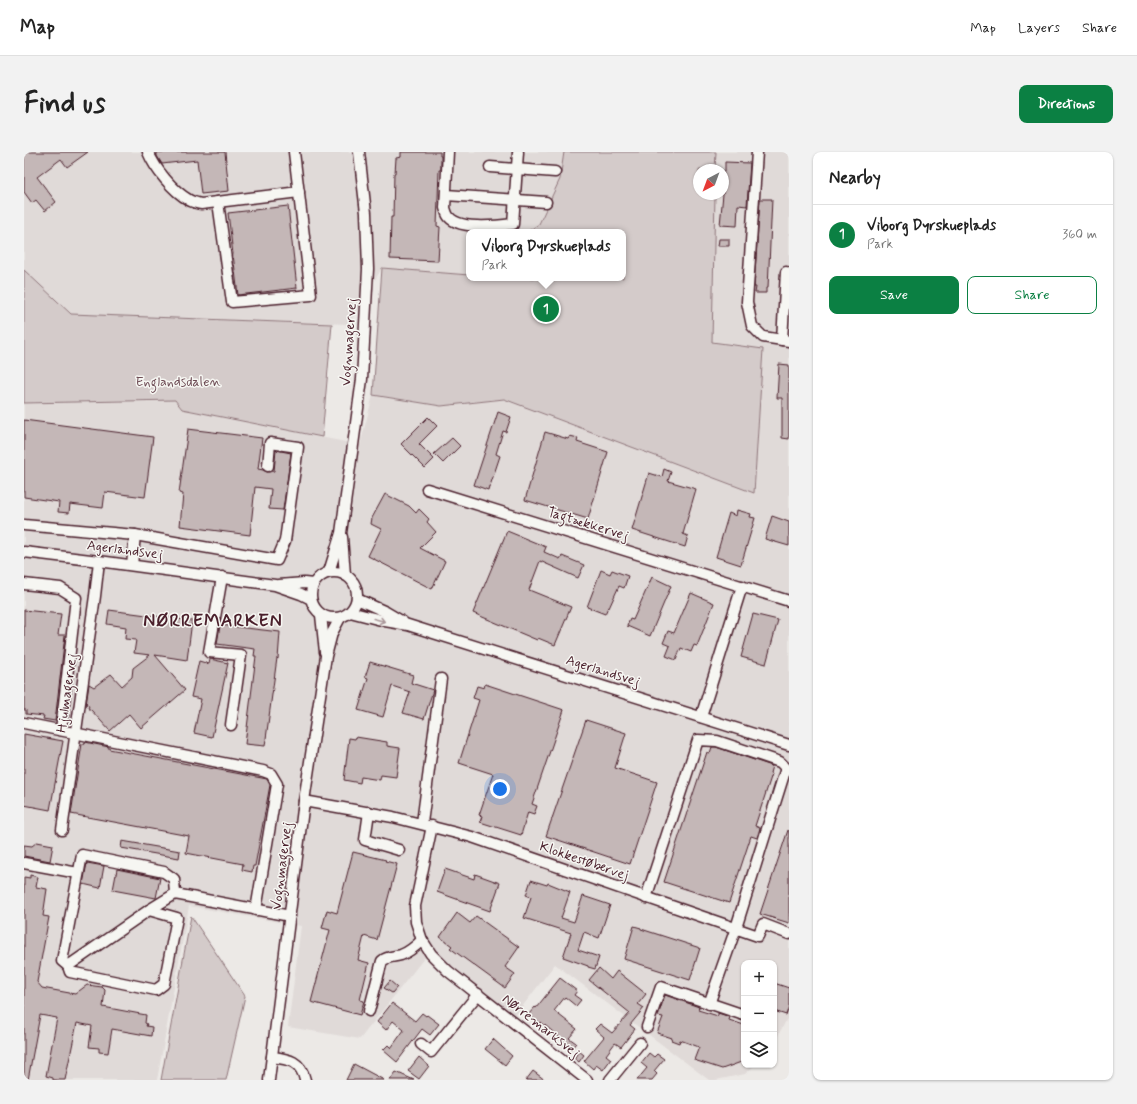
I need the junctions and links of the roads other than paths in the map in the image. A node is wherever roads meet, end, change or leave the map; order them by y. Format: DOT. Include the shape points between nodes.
graph roads {
  1 [pos="148,152"];
  2 [pos="294,152"];
  3 [pos="359,152"];
  4 [pos="448,152"];
  5 [pos="518,152"];
  6 [pos="757,152"];
  7 [pos="490,167"];
  8 [pos="517,169"];
  9 [pos="555,172"];
  10 [pos="299,192"];
  11 [pos="446,195"];
  12 [pos="514,200"];
  13 [pos="218,202"];
  14 [pos="546,202"];
  15 [pos="786,272"];
  16 [pos="786,341"];
  17 [pos="268,466"];
  18 [pos="427,489"];
  19 [pos="24,525"];
  20 [pos="342,533"];
  21 [pos="135,535"];
  22 [pos="24,552"];
  23 [pos="99,560"];
  24 [pos="132,565"];
  25 [pos="329,572"];
  26 [pos="345,575"];
  27 [pos="222,577"];
  28 [pos="24,584"];
  29 [pos="313,584"];
  30 [pos="275,585"];
  31 [pos="742,586"];
  32 [pos="311,599"];
  33 [pos="357,599"];
  34 [pos="789,602"];
  35 [pos="350,612"];
  36 [pos="321,615"];
  37 [pos="340,618"];
  38 [pos="408,625"];
  39 [pos="326,656"];
  40 [pos="440,679"];
  41 [pos="701,717"];
  42 [pos="24,722"];
  43 [pos="231,725"];
  44 [pos="61,730"];
  45 [pos="76,732"];
  46 [pos="789,745"];
  47 [pos="304,801"];
  48 [pos="369,812"];
  49 [pos="422,824"];
  50 [pos="432,826"];
  51 [pos="62,830"];
  52 [pos="399,850"];
  53 [pos="24,864"];
  54 [pos="78,873"];
  55 [pos="175,894"];
  56 [pos="646,898"];
  57 [pos="149,910"];
  58 [pos="256,910"];
  59 [pos="290,916"];
  60 [pos="736,928"];
  61 [pos="789,934"];
  62 [pos="422,940"];
  63 [pos="68,966"];
  64 [pos="478,994"];
  65 [pos="709,1004"];
  66 [pos="369,1011"];
  67 [pos="741,1014"];
  68 [pos="647,1027"];
  69 [pos="640,1043"];
  70 [pos="421,1044"];
  71 [pos="272,1057"];
  72 [pos="269,1080"];
  73 [pos="305,1080"];
  74 [pos="587,1080"];
  75 [pos="610,1080"];
  1 -- 13 [label="street" via="155,167 178,193 190,201 201,204"];
  2 -- 10 [label="street"];
  3 -- 20 [label="street, Vognmagervej" via="366,213 368,269 362,379"];
  4 -- 11 [label="street"];
  5 -- 8 [label="street"];
  6 -- 16 [label="street" via="747,302 752,326 763,337"];
  7 -- 8 [label="street"];
  8 -- 9 [label="street"];
  8 -- 12 [label="street"];
  10 -- 13 [label="street"];
  10 -- 13 [label="street" via="310,295 232,302"];
  11 -- 12 [label="street"];
  11 -- 12 [label="street" via="445,208 448,217 458,224 494,227 513,224"];
  12 -- 14 [label="street"];
  15 -- 16 [label="street"];
  17 -- 21 [label="street" via="270,443 298,447 285,541 277,560"];
  18 -- 31 [label="street, Tagtækkervej"];
  19 -- 21 [label="street"];
  20 -- 25 [label="street, Vognmagervej"];
  20 -- 26 [label="street, Vognmagervej"];
  21 -- 24 [label="street"];
  22 -- 23 [label="street, Agerlandsvej"];
  23 -- 24 [label="street, Agerlandsvej"];
  23 -- 45 [label="street, Hjulmagervej"];
  24 -- 27 [label="street, Agerlandsvej"];
  25 -- 26 [label="street"];
  25 -- 29 [label="street"];
  26 -- 33 [label="street" via="355,584"];
  27 -- 30 [label="street, Agerlandsvej"];
  27 -- 43 [label="street" via="209,652 241,655"];
  28 -- 44 [label="street" via="60,588 76,598"];
  29 -- 30 [label="street, Agerlandsvej"];
  29 -- 32 [label="street"];
  30 -- 32 [label="street, Agerlandsvej"];
  31 -- 34 [label="street, Tagtækkervej"];
  31 -- 41 [label="street"];
  32 -- 36 [label="street" via="313,606"];
  33 -- 35 [label="street"];
  33 -- 38 [label="street, Agerlandsvej"];
  35 -- 37 [label="street"];
  35 -- 38 [label="street, Agerlandsvej, one-way"];
  36 -- 37 [label="street" via="327,618"];
  36 -- 39 [label="street, Vognmagervej"];
  37 -- 39 [label="street, Vognmagervej" via="332,633"];
  38 -- 41 [label="street, Agerlandsvej"];
  39 -- 47 [label="street, Vognmagervej"];
  40 -- 49 [label="street"];
  41 -- 46 [label="street, Agerlandsvej"];
  42 -- 44 [label="street"];
  44 -- 45 [label="street"];
  45 -- 51 [label="street, Hjulmagervej"];
  45 -- 58 [label="street" via="270,774 277,784"];
  47 -- 48 [label="street, Klokkestøbervej"];
  47 -- 59 [label="street, Vognmagervej"];
  48 -- 49 [label="street, Klokkestøbervej"];
  48 -- 52 [label="street" via="365,840"];
  49 -- 50 [label="street, Klokkestøbervej"];
  50 -- 56 [label="street, Klokkestøbervej" via="472,837"];
  50 -- 62 [label="street, Nørremarksvej" via="415,906 416,922"];
  53 -- 54 [label="street"];
  54 -- 55 [label="street" via="82,855 164,872 174,879"];
  54 -- 63 [label="street" via="62,961"];
  55 -- 57 [label="street"];
  55 -- 58 [label="street"];
  56 -- 60 [label="street, Klokkestøbervej"];
  56 -- 60 [label="street" via="698,740 724,743 780,762 786,768"];
  57 -- 63 [label="street"];
  57 -- 63 [label="street" via="177,918 164,984 156,990 70,972"];
  58 -- 59 [label="street"];
  59 -- 71 [label="street, Vognmagervej"];
  60 -- 61 [label="street, Klokkestøbervej" via="758,936 763,924"];
  60 -- 65 [label="street"];
  62 -- 64 [label="street, Nørremarksvej" via="431,954 448,971"];
  62 -- 66 [label="street" via="416,947 401,955 382,961"];
  64 -- 70 [label="street" via="431,1052"];
  64 -- 74 [label="street, Nørremarksvej"];
  65 -- 67 [label="street"];
  65 -- 68 [label="street" via="661,987"];
  69 -- 75 [label="street"];
  71 -- 72 [label="street, Vognmagervej"];
  71 -- 73 [label="street" via="288,1059 298,1065"];
}
